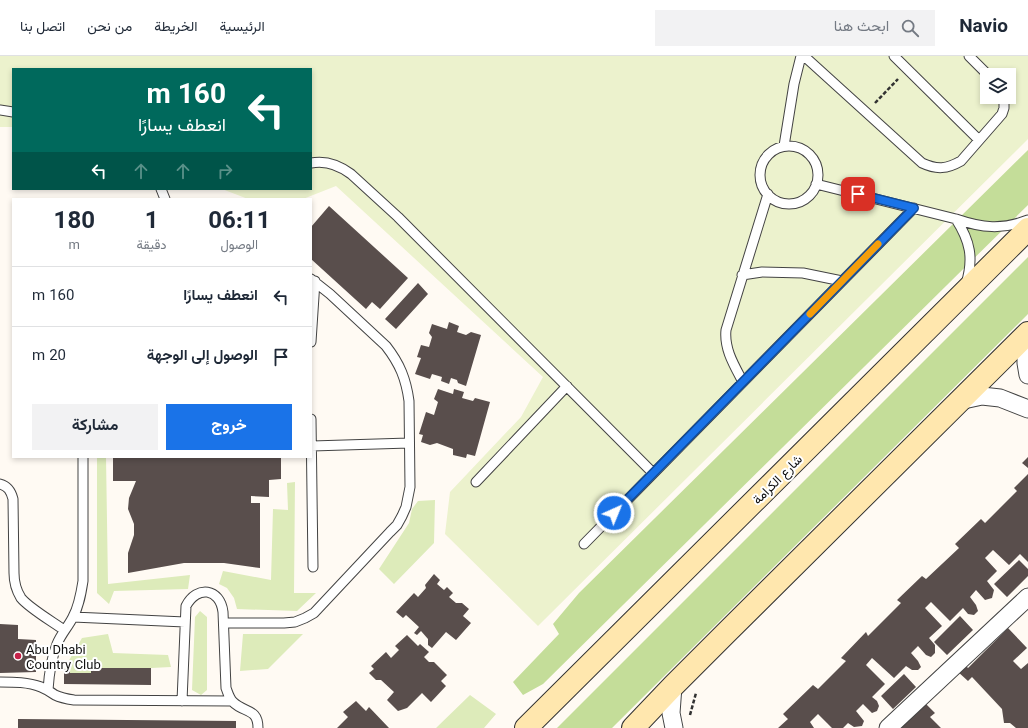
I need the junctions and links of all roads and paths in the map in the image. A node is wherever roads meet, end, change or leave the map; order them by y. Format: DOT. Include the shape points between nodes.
graph roads {
  1 [pos="801,56"];
  2 [pos="804,56"];
  3 [pos="894,56"];
  4 [pos="969,56"];
  5 [pos="981,68"];
  6 [pos="908,69"];
  7 [pos="1004,104"];
  8 [pos="0,110"];
  9 [pos="12,112"];
  10 [pos="866,112"];
  11 [pos="979,140"];
  12 [pos="784,146"];
  13 [pos="312,163"];
  14 [pos="816,184"];
  15 [pos="768,194"];
  16 [pos="914,208"];
  17 [pos="956,219"];
  18 [pos="1028,220"];
  19 [pos="1028,229"];
  20 [pos="742,275"];
  21 [pos="313,280"];
  22 [pos="842,281"];
  23 [pos="958,299"];
  24 [pos="312,311"];
  25 [pos="1027,334"];
  26 [pos="1028,375"];
  27 [pos="742,382"];
  28 [pos="567,386"];
  29 [pos="959,401"];
  30 [pos="1028,409"];
  31 [pos="409,443"];
  32 [pos="312,446"];
  33 [pos="83,458"];
  34 [pos="653,473"];
  35 [pos="476,482"];
  36 [pos="0,484"];
  37 [pos="584,544"];
  38 [pos="314,567"];
  39 [pos="1026,603"];
  40 [pos="73,617"];
  41 [pos="185,622"];
  42 [pos="224,623"];
  43 [pos="64,630"];
  44 [pos="0,682"];
  45 [pos="673,686"];
  46 [pos="48,690"];
  47 [pos="182,701"];
  48 [pos="232,701"];
  49 [pos="258,728"];
  50 [pos="526,728"];
  51 [pos="633,728"];
  52 [pos="674,728"];
  53 [pos="888,728"];
  1 -- 12 [label="lane" via="792,92"];
  2 -- 10 [label="lane"];
  3 -- 6 [label="lane"];
  4 -- 5 [label="lane"];
  6 -- 10 [label="path"];
  6 -- 11 [label="lane"];
  7 -- 11 [label="lane" via="1002,114"];
  8 -- 9 [label="lane"];
  10 -- 11 [label="lane" via="922,163 929,166 942,168 956,164"];
  12 -- 14 [label="lane" via="796,146 806,151 814,160 818,172"];
  12 -- 15 [label="lane" via="772,151 764,160 760,171 762,183"];
  13 -- 28 [label="lane" via="333,164 351,174 398,217"];
  14 -- 15 [label="lane" via="811,194 801,201 789,204 777,201"];
  14 -- 16 [label="lane"];
  15 -- 20 [label="lane"];
  16 -- 17 [label="lane"];
  16 -- 22 [label="lane"];
  17 -- 18 [label="lane" via="988,227 1004,227"];
  17 -- 23 [label="lane" via="969,244 970,258 965,286"];
  19 -- 23 [label="main road, شارع الكرامة"];
  20 -- 22 [label="lane" via="762,272 803,273"];
  20 -- 27 [label="lane" via="725,338 729,354"];
  21 -- 24 [label="lane"];
  21 -- 31 [label="lane" via="386,346 397,361 408,389"];
  22 -- 27 [label="lane"];
  23 -- 50 [label="main road, شارع الكرامة"];
  25 -- 26 [label="street"];
  25 -- 29 [label="main road"];
  27 -- 34 [label="lane"];
  28 -- 34 [label="lane"];
  28 -- 35 [label="lane"];
  29 -- 30 [label="street" via="982,396 1000,398"];
  29 -- 45 [label="main road"];
  31 -- 32 [label="lane"];
  31 -- 42 [label="lane" via="410,487 402,516 314,613 295,622"];
  32 -- 38 [label="lane"];
  33 -- 40 [label="lane" via="83,581"];
  34 -- 37 [label="lane"];
  36 -- 43 [label="lane" via="8,488 14,499 14,582 17,590 27,604"];
  39 -- 53 [label="street"];
  40 -- 41 [label="lane"];
  40 -- 43 [label="lane"];
  41 -- 42 [label="lane" via="186,606 190,599 203,592 218,597 222,604"];
  41 -- 47 [label="lane"];
  42 -- 48 [label="lane" via="226,688"];
  43 -- 46 [label="lane" via="52,659"];
  44 -- 46 [label="lane" via="34,684"];
  45 -- 51 [label="main road"];
  45 -- 52 [label="street" via="671,713"];
  46 -- 47 [label="lane" via="74,700"];
  47 -- 48 [label="lane"];
  48 -- 49 [label="lane" via="254,714"];
}
